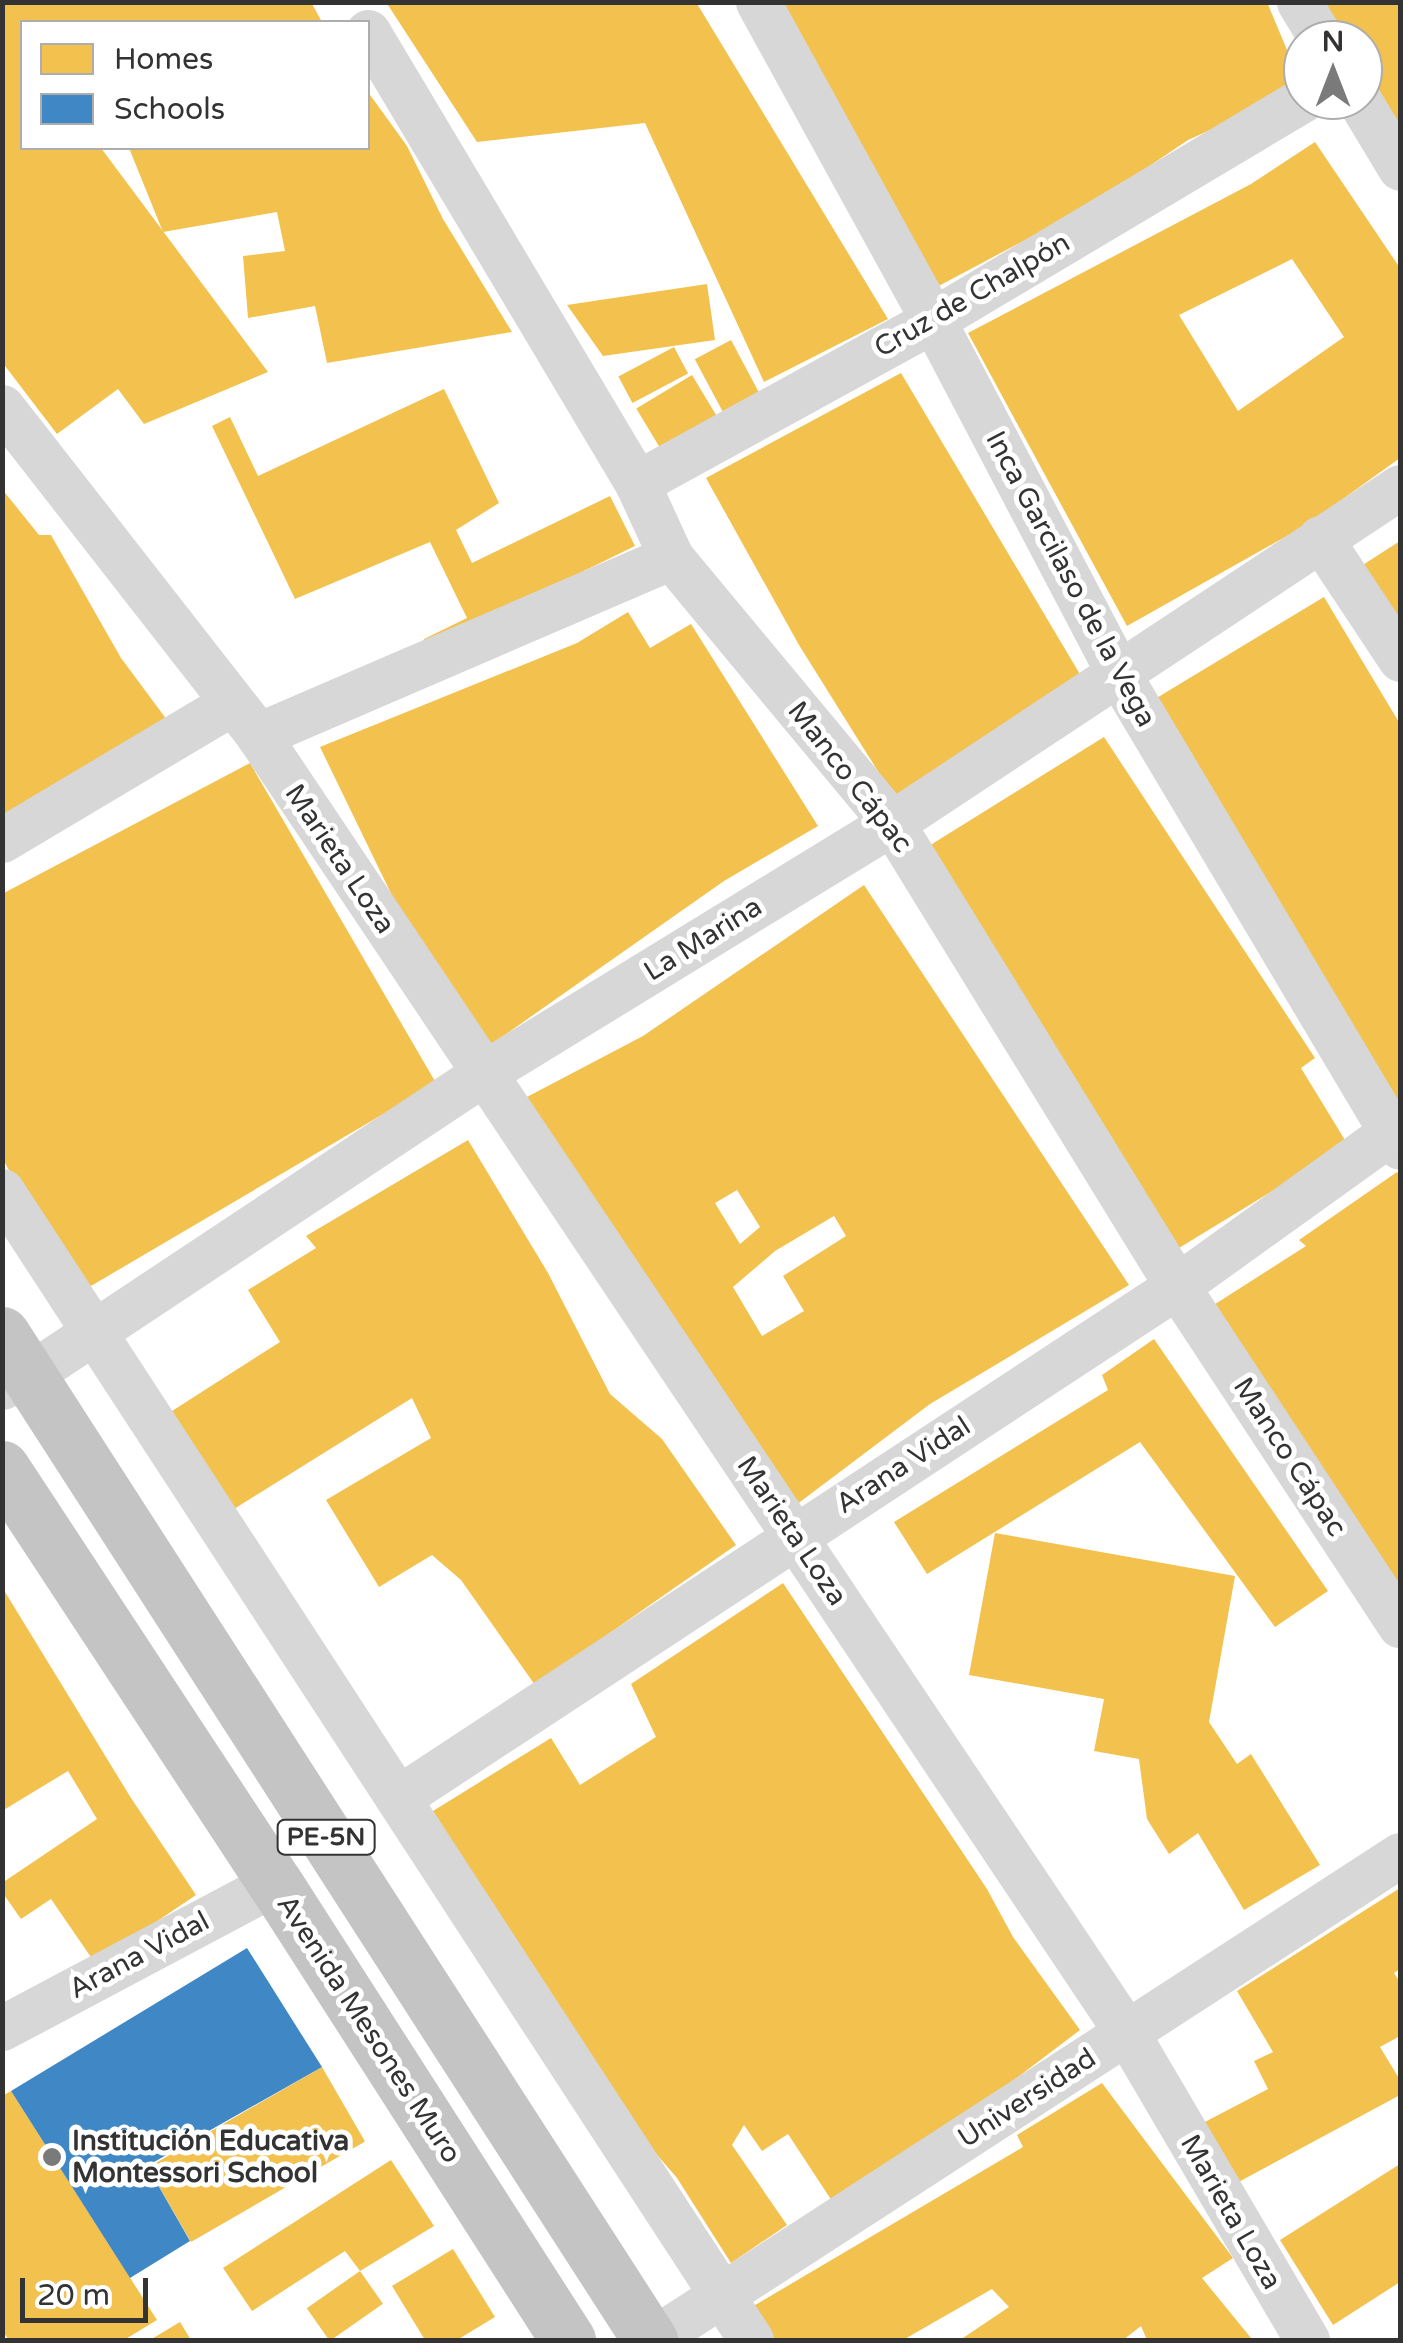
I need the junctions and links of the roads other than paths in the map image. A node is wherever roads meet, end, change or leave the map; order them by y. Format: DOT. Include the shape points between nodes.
graph roads {
  1 [pos="758,2"];
  2 [pos="370,35"];
  3 [pos="1283,111"];
  4 [pos="1371,120"];
  5 [pos="1400,168"];
  6 [pos="934,320"];
  7 [pos="2,407"];
  8 [pos="637,483"];
  9 [pos="1400,486"];
  10 [pos="1320,538"];
  11 [pos="671,557"];
  12 [pos="1400,659"];
  13 [pos="1119,675"];
  14 [pos="244,719"];
  15 [pos="892,823"];
  16 [pos="2,840"];
  17 [pos="484,1074"];
  18 [pos="1397,1135"];
  19 [pos="2,1191"];
  20 [pos="1177,1286"];
  21 [pos="93,1332"];
  22 [pos="11,1366"];
  23 [pos="2,1468"];
  24 [pos="795,1536"];
  25 [pos="1400,1625"];
  26 [pos="401,1796"];
  27 [pos="1400,1855"];
  28 [pos="276,1882"];
  29 [pos="2,2028"];
  30 [pos="1127,2034"];
  31 [pos="721,2295"];
  32 [pos="568,2340"];
  33 [pos="651,2340"];
  34 [pos="751,2340"];
  35 [pos="1306,2340"];
  1 -- 6 [label="street, Inca Garcilaso de la Vega"];
  2 -- 8 [label="street, Manco Cápac"];
  3 -- 6 [label="street, Cruz de Chalpón"];
  4 -- 5 [label="street"];
  6 -- 8 [label="street, Cruz de Chalpón"];
  6 -- 13 [label="street, Inca Garcilaso de la Vega"];
  7 -- 14 [label="street, Marieta Loza"];
  8 -- 11 [label="street, Manco Cápac"];
  9 -- 10 [label="street, La Marina"];
  10 -- 12 [label="street"];
  10 -- 13 [label="street, La Marina"];
  11 -- 14 [label="street"];
  11 -- 15 [label="street, Manco Cápac"];
  13 -- 15 [label="street, La Marina"];
  13 -- 18 [label="street, Inca Garcilaso de la Vega"];
  14 -- 16 [label="street"];
  14 -- 17 [label="street, Marieta Loza"];
  15 -- 17 [label="street, La Marina"];
  15 -- 20 [label="street, Manco Cápac"];
  17 -- 21 [label="street, La Marina"];
  17 -- 24 [label="street, Marieta Loza"];
  18 -- 20 [label="street, Arana Vidal"];
  19 -- 21 [label="street"];
  20 -- 24 [label="street, Arana Vidal"];
  20 -- 25 [label="street, Manco Cápac"];
  21 -- 22 [label="street, La Marina"];
  21 -- 26 [label="street"];
  22 -- 33 [label="highway, PE-5N"];
  23 -- 28 [label="highway, Avenida Mesones Muro / PE-5N"];
  24 -- 26 [label="street, Arana Vidal"];
  24 -- 30 [label="street, Marieta Loza"];
  26 -- 31 [label="street"];
  27 -- 30 [label="street, Universidad"];
  28 -- 29 [label="street, Arana Vidal"];
  28 -- 32 [label="highway, Avenida Mesones Muro / PE-5N"];
  30 -- 31 [label="street, Universidad"];
  30 -- 35 [label="street, Marieta Loza"];
  31 -- 33 [label="street, Universidad"];
  31 -- 34 [label="street"];
}
